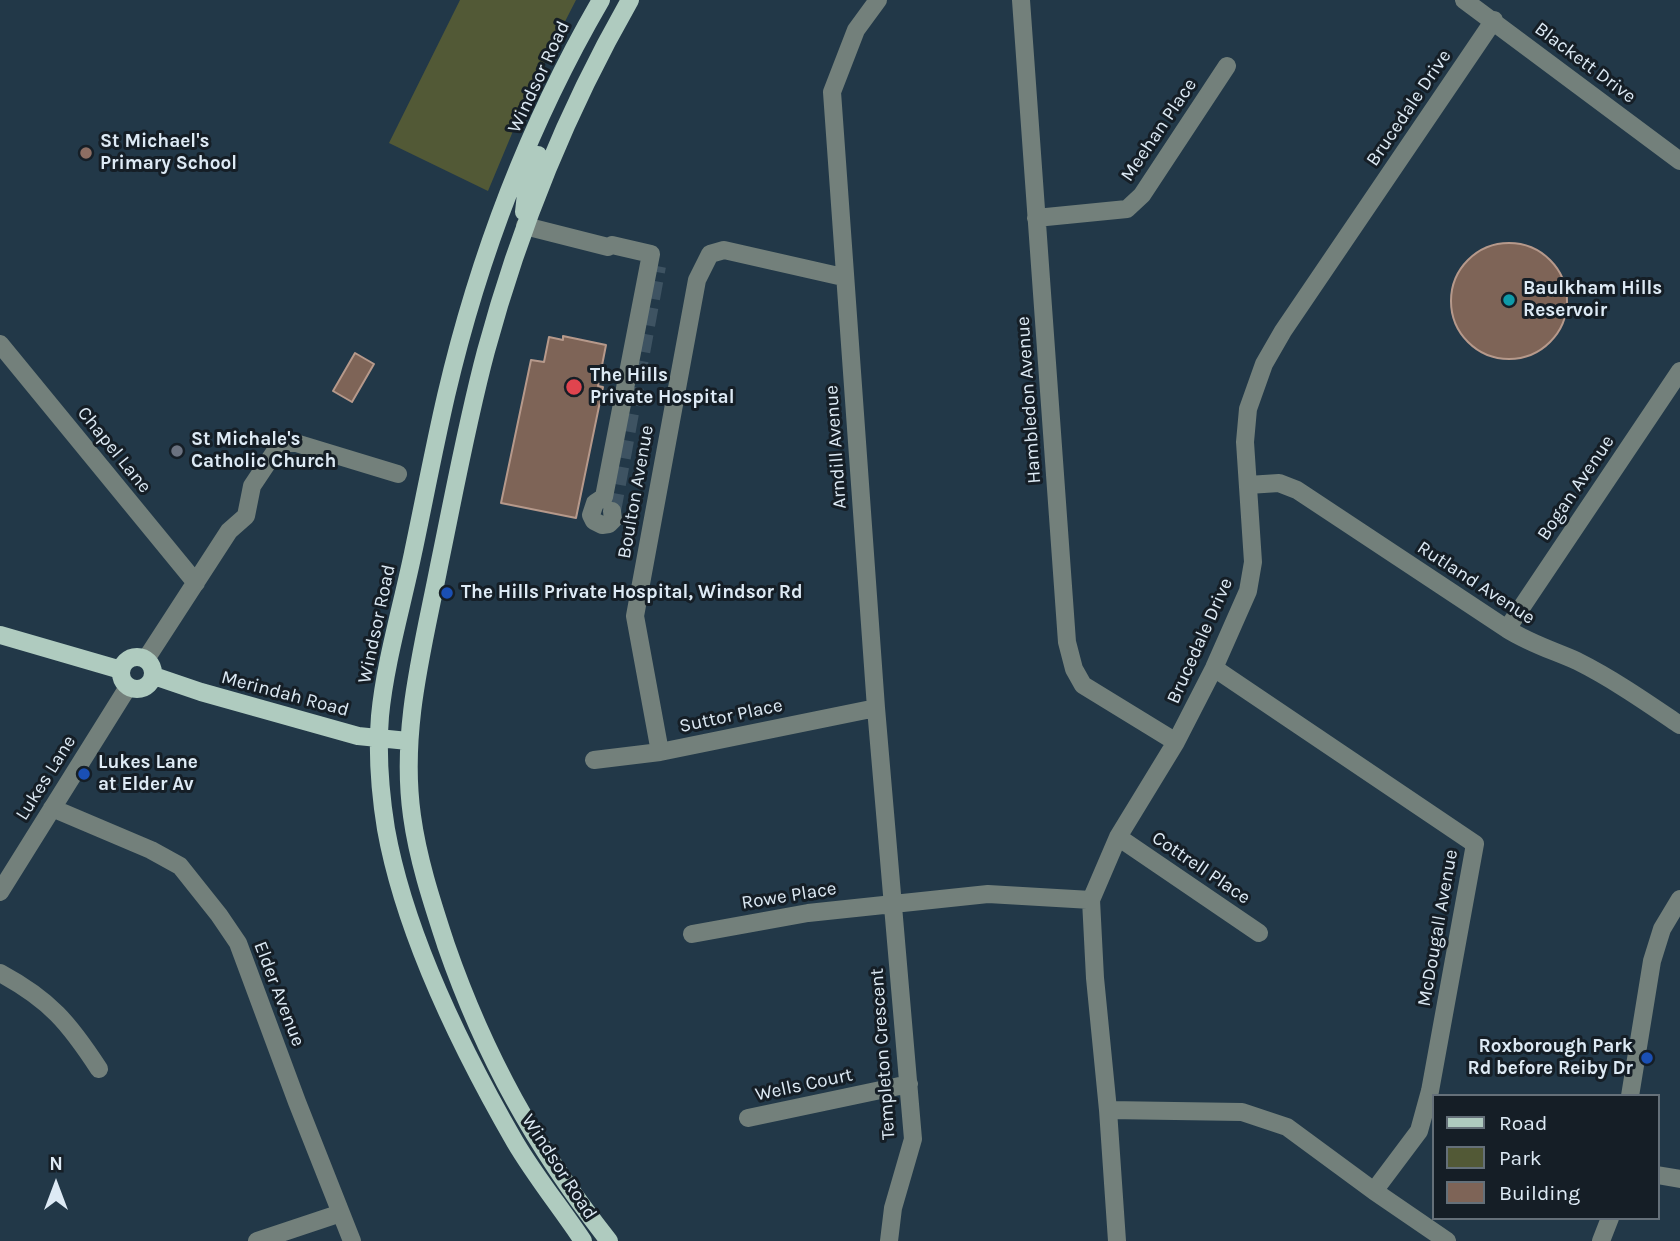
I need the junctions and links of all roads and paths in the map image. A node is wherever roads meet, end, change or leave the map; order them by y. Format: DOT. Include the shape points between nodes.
graph roads {
  1 [pos="601,0"];
  2 [pos="629,0"];
  3 [pos="878,0"];
  4 [pos="1021,0"];
  5 [pos="1464,0"];
  6 [pos="1494,20"];
  7 [pos="1227,66"];
  8 [pos="547,107"];
  9 [pos="1680,162"];
  10 [pos="1036,218"];
  11 [pos="525,226"];
  12 [pos="608,247"];
  13 [pos="641,259"];
  14 [pos="843,277"];
  15 [pos="479,281"];
  16 [pos="0,344"];
  17 [pos="1680,371"];
  18 [pos="398,474"];
  19 [pos="1248,485"];
  20 [pos="612,511"];
  21 [pos="196,583"];
  22 [pos="1507,629"];
  23 [pos="0,635"];
  24 [pos="150,668"];
  25 [pos="1214,668"];
  26 [pos="125,678"];
  27 [pos="876,708"];
  28 [pos="1680,725"];
  29 [pos="379,738"];
  30 [pos="408,741"];
  31 [pos="1176,742"];
  32 [pos="660,752"];
  33 [pos="594,760"];
  34 [pos="52,808"];
  35 [pos="1118,836"];
  36 [pos="0,892"];
  37 [pos="1680,899"];
  38 [pos="1091,900"];
  39 [pos="893,903"];
  40 [pos="1674,920"];
  41 [pos="1259,933"];
  42 [pos="692,934"];
  43 [pos="0,973"];
  44 [pos="99,1069"];
  45 [pos="909,1084"];
  46 [pos="1630,1094"];
  47 [pos="1108,1110"];
  48 [pos="748,1118"];
  49 [pos="1659,1175"];
  50 [pos="1680,1179"];
  51 [pos="1374,1191"];
  52 [pos="341,1213"];
  53 [pos="1609,1220"];
  54 [pos="257,1241"];
  55 [pos="352,1241"];
  56 [pos="583,1241"];
  57 [pos="609,1241"];
  58 [pos="889,1241"];
  59 [pos="1117,1241"];
  60 [pos="1447,1241"];
  61 [pos="1601,1241"];
  1 -- 8 [label="main road, Windsor Road"];
  2 -- 11 [label="main road, Windsor Road" via="576,105"];
  3 -- 14 [label="street, Arndill Avenue" via="856,30 832,92"];
  4 -- 10 [label="street, Hambledon Avenue"];
  5 -- 6 [label="street, Blackett Drive"];
  6 -- 9 [label="street, Blackett Drive"];
  6 -- 19 [label="street, Brucedale Drive" via="1264,363 1248,410"];
  7 -- 10 [label="street, Meehan Place" via="1142,195 1127,208"];
  8 -- 11 [label="main road" via="548,125 525,195"];
  8 -- 15 [label="main road, Windsor Road"];
  10 -- 31 [label="street, Hambledon Avenue" via="1067,642 1074,669 1083,685"];
  11 -- 12 [label="street"];
  11 -- 15 [label="main road" via="513,233"];
  11 -- 30 [label="main road, Windsor Road" via="475,399 422,648"];
  12 -- 13 [label="street" via="612,253"];
  12 -- 20 [label="street" via="651,254 604,497 595,503 591,515 594,522 610,524"];
  14 -- 27 [label="street, Arndill Avenue"];
  14 -- 32 [label="street, Boulton Avenue" via="724,250 710,254 697,280 635,616"];
  15 -- 29 [label="main road, Windsor Road" via="446,395 388,671"];
  16 -- 21 [label="street, Chapel Lane"];
  17 -- 22 [label="street, Bogan Avenue"];
  18 -- 21 [label="street" via="284,443 252,486 246,516 229,531"];
  19 -- 22 [label="street, Rutland Avenue" via="1279,483 1297,489"];
  19 -- 25 [label="street, Brucedale Drive" via="1250,582"];
  21 -- 24 [label="street"];
  22 -- 28 [label="street, Rutland Avenue" via="1616,682"];
  23 -- 26 [label="main road"];
  24 -- 26 [label="main road" via="134,657 128,659"];
  24 -- 26 [label="main road" via="147,687 141,689"];
  24 -- 29 [label="main road, Merindah Road" via="201,692"];
  25 -- 31 [label="street, Brucedale Drive"];
  25 -- 51 [label="street, McDougall Avenue" via="1475,844 1419,1131"];
  26 -- 34 [label="street, Lukes Lane"];
  27 -- 32 [label="street, Suttor Place"];
  27 -- 39 [label="street, Arndill Avenue"];
  29 -- 30 [label="main road, Merindah Road"];
  29 -- 56 [label="main road, Windsor Road" via="380,779 393,863 436,987 516,1144"];
  30 -- 57 [label="main road, Windsor Road" via="418,848 459,981 491,1059 530,1130"];
  31 -- 35 [label="street, Brucedale Drive"];
  32 -- 33 [label="street, Suttor Place"];
  34 -- 36 [label="street, Lukes Lane"];
  34 -- 52 [label="street, Elder Avenue" via="180,866 219,915 238,943"];
  35 -- 38 [label="street, Brucedale Drive"];
  35 -- 41 [label="street, Cottrell Place"];
  37 -- 40 [label="street"];
  38 -- 39 [label="street, Rowe Place" via="988,894"];
  38 -- 47 [label="street, Brucedale Drive"];
  39 -- 42 [label="street, Rowe Place"];
  39 -- 45 [label="street, Templeton Crescent"];
  40 -- 46 [label="street" via="1652,961"];
  43 -- 44 [label="street" via="51,1007"];
  45 -- 48 [label="street, Wells Court"];
  45 -- 58 [label="street, Templeton Crescent" via="913,1139 893,1208"];
  47 -- 51 [label="street" via="1242,1112 1287,1126"];
  47 -- 59 [label="street, Brucedale Drive"];
  49 -- 50 [label="street"];
  51 -- 60 [label="street"];
  52 -- 54 [label="street"];
  52 -- 55 [label="street, Elder Avenue"];
  53 -- 61 [label="street"];
}
